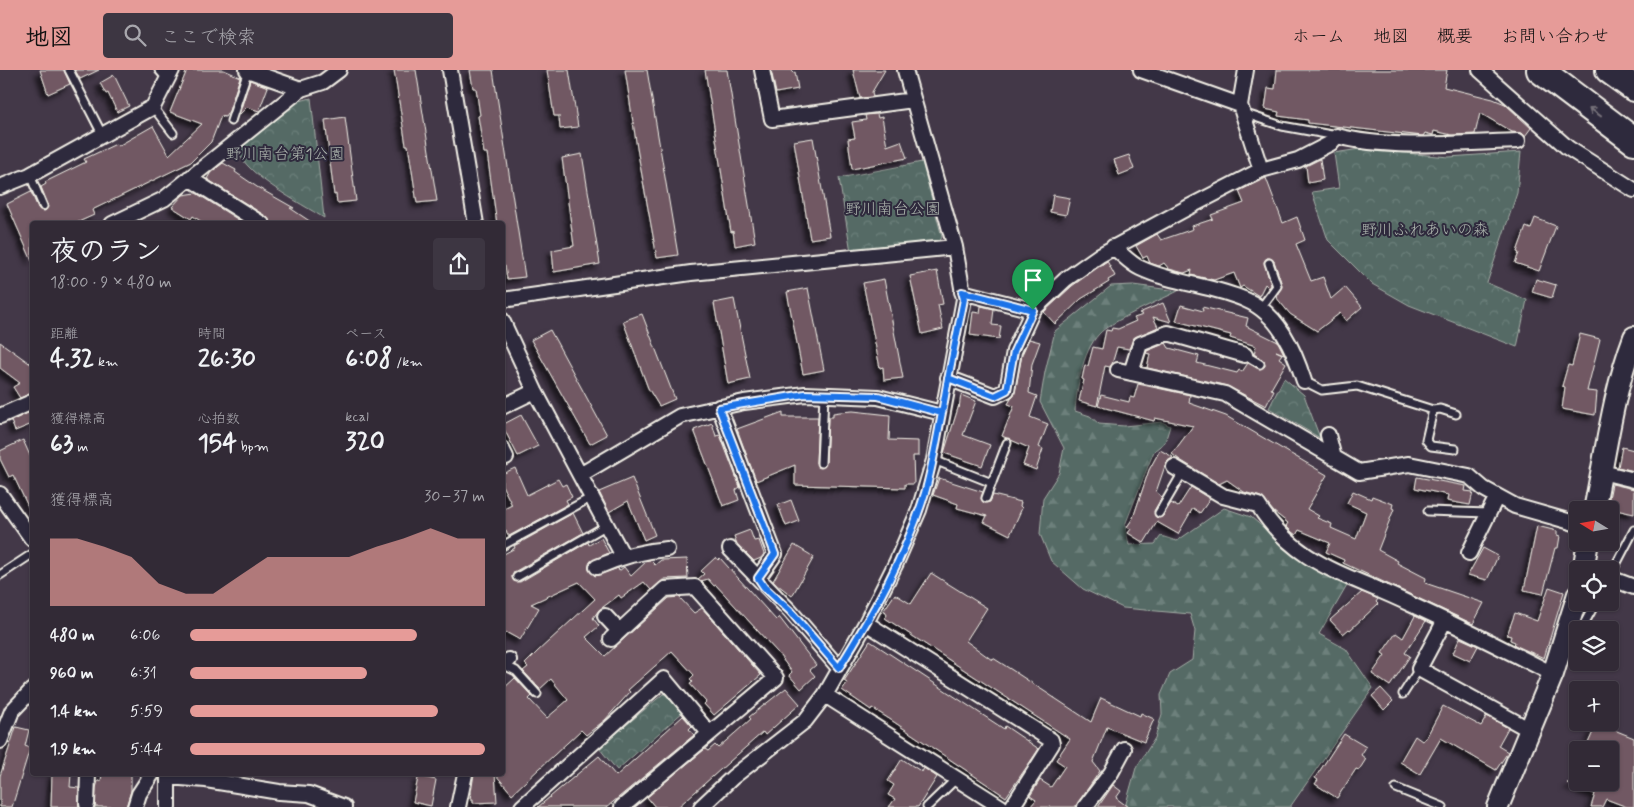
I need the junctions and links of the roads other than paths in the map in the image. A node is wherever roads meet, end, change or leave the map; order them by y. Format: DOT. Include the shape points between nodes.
graph roads {
  1 [pos="69,70"];
  2 [pos="248,70"];
  3 [pos="339,70"];
  4 [pos="450,70"];
  5 [pos="762,70"];
  6 [pos="905,70"];
  7 [pos="1141,70"];
  8 [pos="1246,70"];
  9 [pos="1480,70"];
  10 [pos="1540,70"];
  11 [pos="1609,70"];
  12 [pos="166,73"];
  13 [pos="1634,88"];
  14 [pos="301,89"];
  15 [pos="913,100"];
  16 [pos="153,107"];
  17 [pos="1241,109"];
  18 [pos="231,121"];
  19 [pos="173,133"];
  20 [pos="102,134"];
  21 [pos="1338,136"];
  22 [pos="1634,140"];
  23 [pos="1518,141"];
  24 [pos="1261,170"];
  25 [pos="30,175"];
  26 [pos="190,178"];
  27 [pos="0,187"];
  28 [pos="1634,190"];
  29 [pos="43,206"];
  30 [pos="118,221"];
  31 [pos="257,221"];
  32 [pos="475,221"];
  33 [pos="955,247"];
  34 [pos="1113,248"];
  35 [pos="1269,263"];
  36 [pos="962,292"];
  37 [pos="505,300"];
  38 [pos="1260,309"];
  39 [pos="1033,310"];
  40 [pos="505,326"];
  41 [pos="1634,336"];
  42 [pos="1245,355"];
  43 [pos="1260,364"];
  44 [pos="948,378"];
  45 [pos="1304,381"];
  46 [pos="535,391"];
  47 [pos="824,395"];
  48 [pos="30,403"];
  49 [pos="505,406"];
  50 [pos="719,408"];
  51 [pos="1433,410"];
  52 [pos="942,413"];
  53 [pos="1456,414"];
  54 [pos="0,416"];
  55 [pos="1328,435"];
  56 [pos="1007,443"];
  57 [pos="1455,449"];
  58 [pos="1334,458"];
  59 [pos="934,460"];
  60 [pos="821,463"];
  61 [pos="1178,470"];
  62 [pos="1602,472"];
  63 [pos="580,475"];
  64 [pos="1634,480"];
  65 [pos="992,483"];
  66 [pos="0,494"];
  67 [pos="1497,496"];
  68 [pos="592,497"];
  69 [pos="986,498"];
  70 [pos="1596,501"];
  71 [pos="1428,511"];
  72 [pos="1159,513"];
  73 [pos="1489,514"];
  74 [pos="1569,521"];
  75 [pos="607,525"];
  76 [pos="1634,530"];
  77 [pos="30,536"];
  78 [pos="505,544"];
  79 [pos="667,549"];
  80 [pos="730,549"];
  81 [pos="1469,553"];
  82 [pos="30,555"];
  83 [pos="623,556"];
  84 [pos="1618,561"];
  85 [pos="596,567"];
  86 [pos="0,574"];
  87 [pos="517,577"];
  88 [pos="758,578"];
  89 [pos="1619,581"];
  90 [pos="1634,587"];
  91 [pos="1573,611"];
  92 [pos="1591,611"];
  93 [pos="605,616"];
  94 [pos="1445,620"];
  95 [pos="866,624"];
  96 [pos="1565,638"];
  97 [pos="505,662"];
  98 [pos="839,668"];
  99 [pos="1419,669"];
  100 [pos="1553,674"];
  101 [pos="30,692"];
  102 [pos="537,694"];
  103 [pos="1403,694"];
  104 [pos="825,695"];
  105 [pos="1530,730"];
  106 [pos="709,733"];
  107 [pos="0,741"];
  108 [pos="1124,749"];
  109 [pos="88,776"];
  110 [pos="151,776"];
  111 [pos="168,776"];
  112 [pos="465,776"];
  113 [pos="956,779"];
  114 [pos="1396,788"];
  115 [pos="88,804"];
  116 [pos="340,806"];
  117 [pos="135,807"];
  118 [pos="168,807"];
  119 [pos="458,807"];
  120 [pos="522,807"];
  121 [pos="622,807"];
  122 [pos="701,807"];
  123 [pos="927,807"];
  124 [pos="1001,807"];
  125 [pos="1012,807"];
  126 [pos="1085,807"];
  127 [pos="1443,807"];
  128 [pos="1498,807"];
  1 -- 20 [label="lane"];
  2 -- 14 [label="street"];
  2 -- 18 [label="lane"];
  3 -- 14 [label="street" via="323,82"];
  4 -- 32 [label="street"];
  5 -- 15 [label="street" via="772,119"];
  6 -- 15 [label="street"];
  7 -- 17 [label="street"];
  8 -- 17 [label="street"];
  9 -- 28 [label="street" via="1568,148"];
  22 -- 10 [label="highway, one-way"];
  11 -- 13 [label="highway"];
  12 -- 16 [label="street"];
  14 -- 26 [label="street"];
  15 -- 33 [label="street"];
  16 -- 19 [label="lane"];
  16 -- 20 [label="street"];
  17 -- 21 [label="lane" via="1282,126"];
  17 -- 24 [label="street"];
  20 -- 25 [label="street"];
  21 -- 23 [label="street" via="1359,142 1452,144"];
  21 -- 24 [label="street" via="1298,160"];
  24 -- 34 [label="street"];
  25 -- 27 [label="street"];
  25 -- 29 [label="lane"];
  26 -- 30 [label="street" via="164,199"];
  26 -- 31 [label="street"];
  33 -- 36 [label="street"];
  33 -- 37 [label="street" via="691,273"];
  34 -- 38 [label="street" via="1138,268 1247,300"];
  34 -- 39 [label="street" via="1066,279"];
  35 -- 38 [label="lane" via="1277,286"];
  36 -- 39 [label="street"];
  36 -- 44 [label="street" via="964,299"];
  38 -- 45 [label="street" via="1285,335"];
  39 -- 44 [label="street" via="1014,351 1007,390 995,396"];
  40 -- 46 [label="street"];
  41 -- 62 [label="street" via="1625,362"];
  42 -- 43 [label="lane"];
  42 -- 58 [label="street" via="1168,332 1140,344 1124,371 1225,394"];
  44 -- 52 [label="street"];
  45 -- 51 [label="lane" via="1322,390 1357,386"];
  46 -- 49 [label="street"];
  46 -- 63 [label="street"];
  47 -- 50 [label="street" via="805,394"];
  47 -- 52 [label="street" via="878,396"];
  47 -- 60 [label="lane"];
  48 -- 54 [label="street"];
  50 -- 63 [label="street" via="680,416"];
  50 -- 88 [label="street" via="775,554"];
  51 -- 53 [label="lane"];
  51 -- 57 [label="lane" via="1426,440 1431,446"];
  52 -- 59 [label="street"];
  55 -- 58 [label="street"];
  56 -- 65 [label="lane"];
  58 -- 67 [label="street" via="1359,472 1409,464 1469,476"];
  59 -- 65 [label="lane"];
  59 -- 95 [label="street" via="919,510"];
  61 -- 72 [label="lane"];
  61 -- 94 [label="street" via="1223,496 1258,505 1293,546 1323,567 1380,589"];
  62 -- 64 [label="street"];
  62 -- 70 [label="street"];
  63 -- 68 [label="street"];
  65 -- 69 [label="lane"];
  66 -- 77 [label="street"];
  67 -- 73 [label="street"];
  67 -- 74 [label="street" via="1515,506"];
  68 -- 75 [label="street"];
  68 -- 78 [label="lane"];
  71 -- 73 [label="lane"];
  73 -- 81 [label="street"];
  75 -- 83 [label="street"];
  75 -- 87 [label="lane"];
  76 -- 84 [label="lane"];
  79 -- 83 [label="street"];
  80 -- 88 [label="street"];
  82 -- 86 [label="lane"];
  83 -- 85 [label="street"];
  88 -- 98 [label="street"];
  89 -- 90 [label="street"];
  91 -- 96 [label="street"];
  92 -- 96 [label="lane" via="1584,624"];
  93 -- 106 [label="street" via="615,635 666,590 695,587 776,678"];
  94 -- 99 [label="street"];
  94 -- 100 [label="street"];
  95 -- 98 [label="street"];
  95 -- 125 [label="street" via="1051,740 1052,744"];
  96 -- 100 [label="street"];
  97 -- 102 [label="lane"];
  98 -- 104 [label="street"];
  99 -- 103 [label="lane"];
  99 -- 105 [label="street"];
  100 -- 105 [label="street"];
  101 -- 107 [label="street" via="12,711"];
  104 -- 113 [label="street"];
  104 -- 122 [label="street" via="805,722 733,777"];
  105 -- 128 [label="street"];
  106 -- 120 [label="street" via="664,678"];
  106 -- 121 [label="street"];
  108 -- 126 [label="street" via="1111,773"];
  109 -- 115 [label="street"];
  110 -- 117 [label="street"];
  111 -- 116 [label="street" via="309,794"];
  111 -- 118 [label="street"];
  112 -- 119 [label="street"];
  113 -- 123 [label="lane"];
  113 -- 124 [label="street"];
  114 -- 127 [label="lane"];
}
